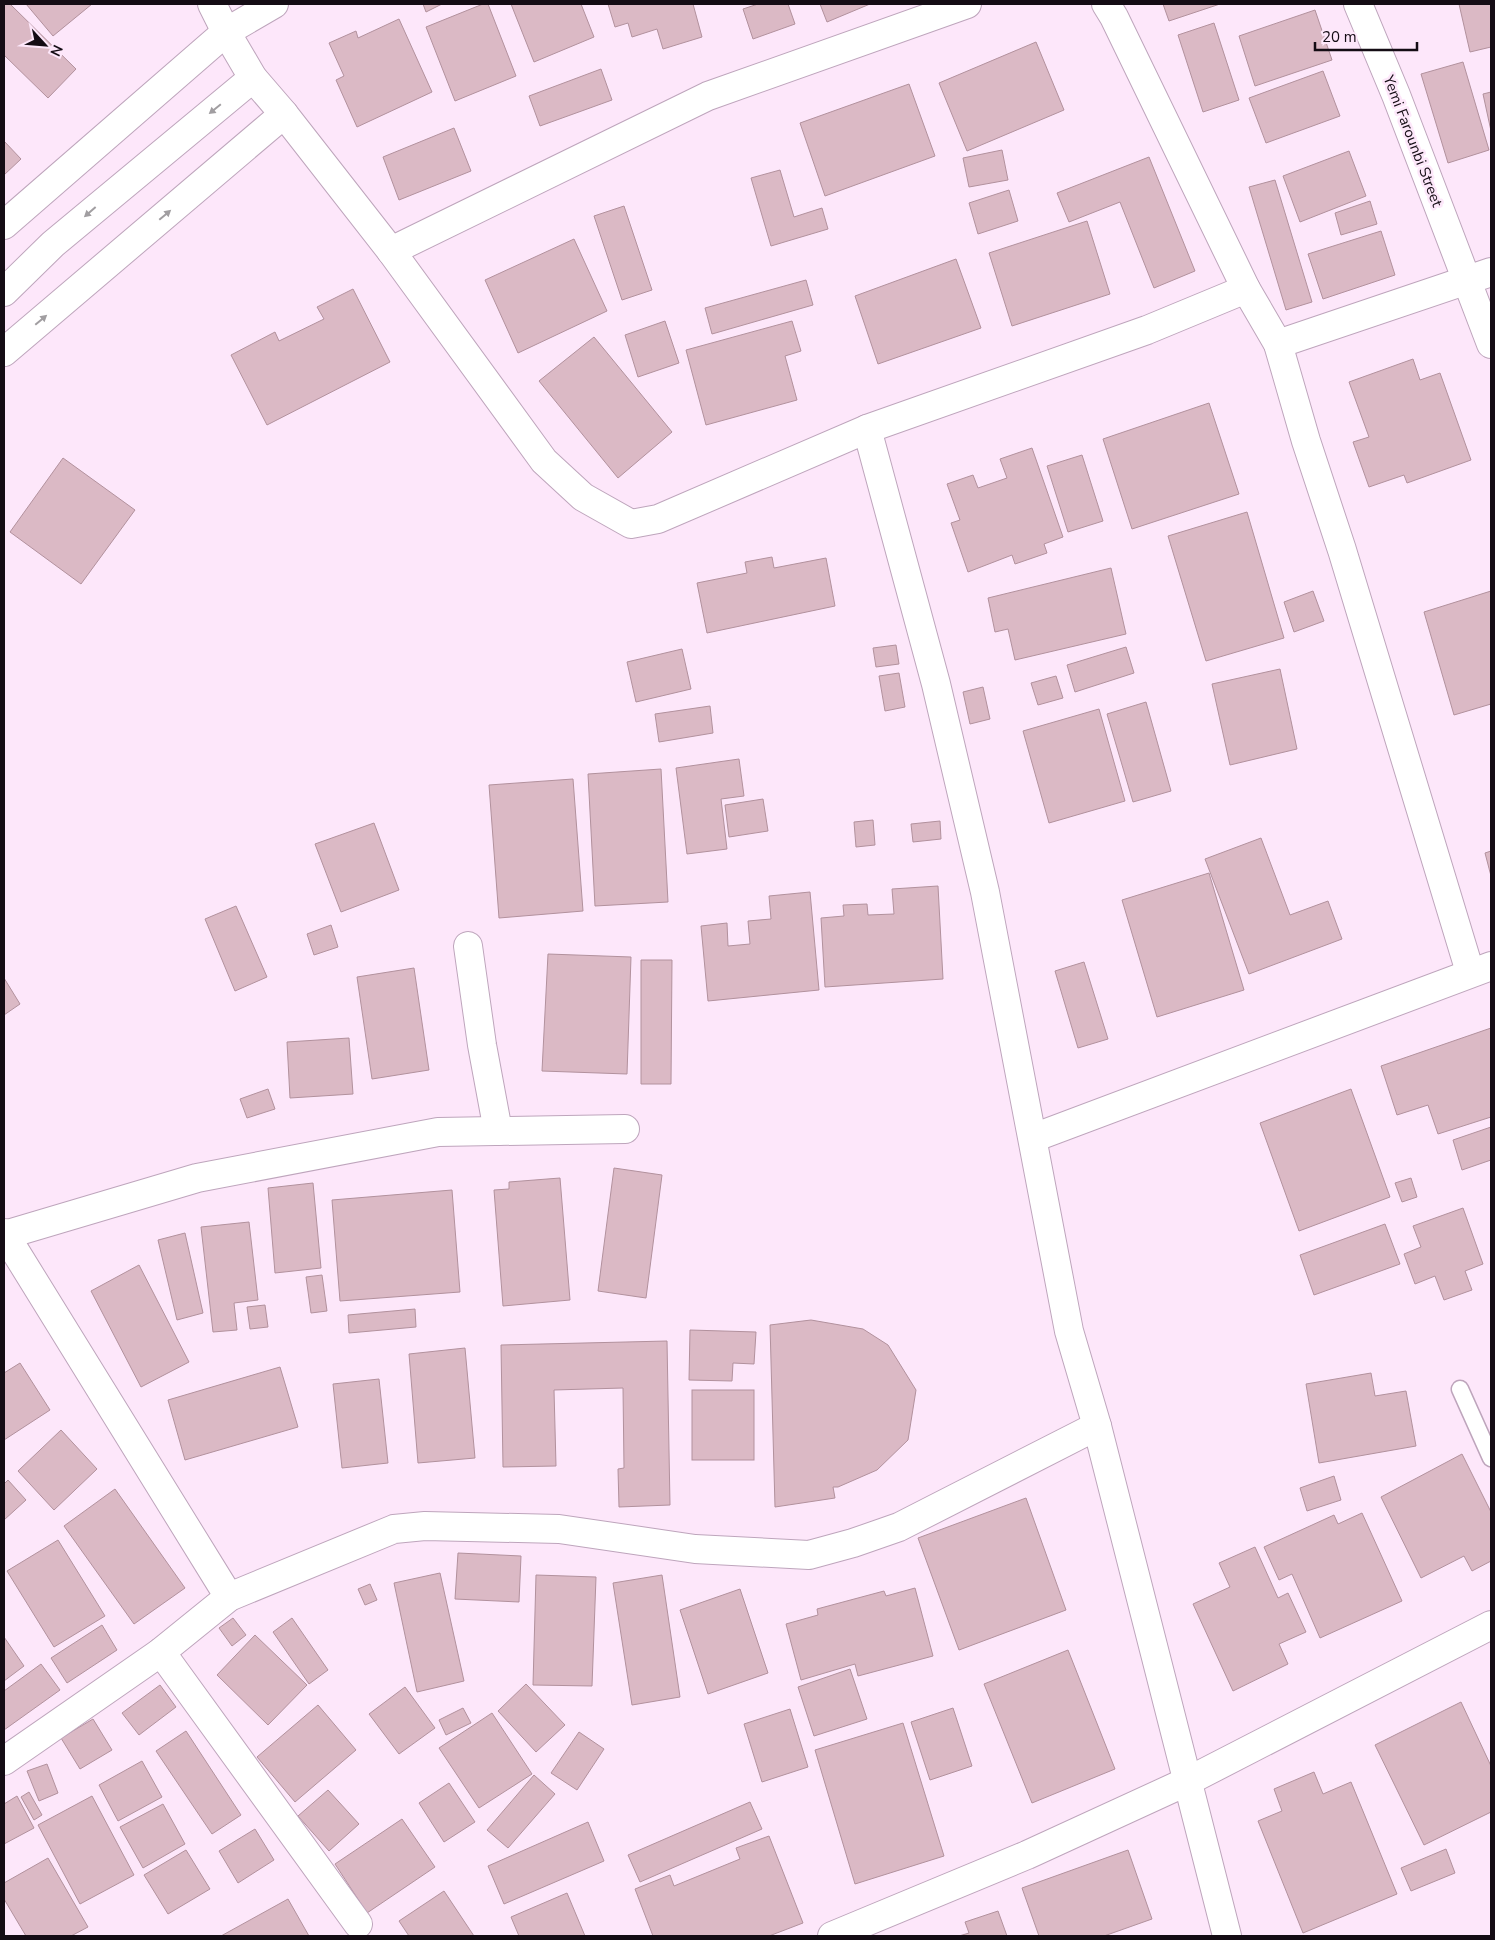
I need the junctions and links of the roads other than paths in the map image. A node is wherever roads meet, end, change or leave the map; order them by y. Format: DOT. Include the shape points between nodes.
graph roads {
  1 [pos="212,4"];
  2 [pos="274,4"];
  3 [pos="966,4"];
  4 [pos="1106,4"];
  5 [pos="1358,4"];
  6 [pos="226,32"];
  7 [pos="253,78"];
  8 [pos="284,114"];
  9 [pos="4,225"];
  10 [pos="391,251"];
  11 [pos="1479,276"];
  12 [pos="1246,289"];
  13 [pos="4,292"];
  14 [pos="1278,344"];
  15 [pos="1491,344"];
  16 [pos="4,352"];
  17 [pos="867,429"];
  18 [pos="468,946"];
  19 [pos="1480,969"];
  20 [pos="625,1129"];
  21 [pos="498,1132"];
  22 [pos="1033,1138"];
  23 [pos="4,1234"];
  24 [pos="1460,1389"];
  25 [pos="1097,1426"];
  26 [pos="1491,1458"];
  27 [pos="228,1596"];
  28 [pos="1491,1625"];
  29 [pos="161,1652"];
  30 [pos="4,1761"];
  31 [pos="1188,1781"];
  32 [pos="358,1924"];
  33 [pos="832,1936"];
  34 [pos="1227,1936"];
  1 -- 6 [label="street"];
  2 -- 6 [label="street"];
  3 -- 10 [label="street" via="708,96"];
  4 -- 12 [label="street"];
  5 -- 11 [label="street, Yemi Farounbi Street"];
  6 -- 7 [label="street"];
  6 -- 9 [label="street"];
  7 -- 8 [label="street"];
  7 -- 13 [label="street, one-way" via="53,244"];
  8 -- 10 [label="street"];
  16 -- 8 [label="street, one-way"];
  10 -- 17 [label="street" via="544,461 583,497 631,524 658,519"];
  11 -- 14 [label="street"];
  11 -- 15 [label="street, Yemi Farounbi Street"];
  12 -- 14 [label="street"];
  12 -- 17 [label="street" via="1147,330"];
  14 -- 19 [label="street" via="1306,441"];
  17 -- 22 [label="street" via="936,684 985,892"];
  18 -- 21 [label="street"];
  19 -- 22 [label="street"];
  20 -- 21 [label="street"];
  21 -- 23 [label="street" via="438,1132 197,1178"];
  22 -- 25 [label="street" via="1068,1331"];
  23 -- 27 [label="street"];
  24 -- 26 [label="lane"];
  25 -- 27 [label="street" via="898,1527 809,1555 695,1549 559,1529 425,1526 394,1529"];
  25 -- 31 [label="street"];
  27 -- 29 [label="street"];
  28 -- 31 [label="street"];
  29 -- 30 [label="street"];
  29 -- 32 [label="street"];
  31 -- 33 [label="street" via="1027,1855"];
  31 -- 34 [label="street"];
}
